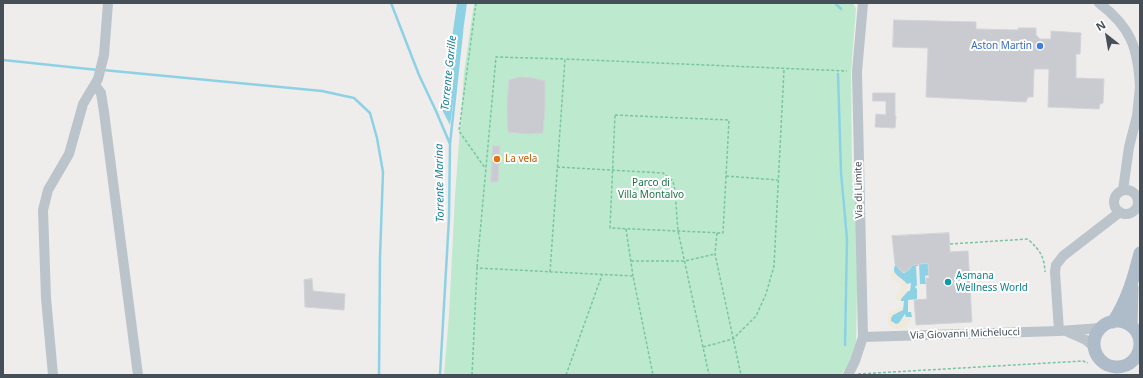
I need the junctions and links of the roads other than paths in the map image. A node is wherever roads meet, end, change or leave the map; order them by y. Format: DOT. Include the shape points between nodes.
graph roads {
  1 [pos="108,3"];
  2 [pos="863,3"];
  3 [pos="1099,3"];
  4 [pos="97,82"];
  5 [pos="1140,87"];
  6 [pos="1124,190"];
  7 [pos="1120,212"];
  8 [pos="1140,253"];
  9 [pos="1132,281"];
  10 [pos="1113,322"];
  11 [pos="1131,326"];
  12 [pos="1101,328"];
  13 [pos="1063,331"];
  14 [pos="863,337"];
  15 [pos="1098,354"];
  16 [pos="1116,371"];
  17 [pos="53,375"];
  18 [pos="138,375"];
  19 [pos="851,375"];
  20 [pos="1102,375"];
  1 -- 4 [label="street" via="104,55"];
  2 -- 14 [label="street, Via di Limite" via="857,72"];
  3 -- 5 [label="street" via="1122,25 1132,40"];
  4 -- 17 [label="street" via="83,104 69,154 48,190 43,210 46,298"];
  4 -- 18 [label="street" via="104,112"];
  5 -- 6 [label="street" via="1137,116 1126,162"];
  6 -- 7 [label="street" via="1117,194 1114,200 1115,207"];
  6 -- 7 [label="street" via="1135,194 1137,205 1132,212"];
  7 -- 13 [label="street" via="1063,256 1056,265 1055,276"];
  8 -- 9 [label="main road"];
  9 -- 10 [label="main road"];
  9 -- 11 [label="main road"];
  10 -- 11 [label="main road"];
  10 -- 12 [label="main road"];
  11 -- 16 [label="main road" via="1139,338 1138,353 1132,361"];
  12 -- 13 [label="street, Via Giovanni Michelucci"];
  12 -- 15 [label="main road" via="1095,337"];
  13 -- 14 [label="street, Via Giovanni Michelucci"];
  13 -- 15 [label="street, Via Giovanni Michelucci" via="1080,337"];
  14 -- 19 [label="street, Via di Limite"];
  15 -- 16 [label="main road"];
  15 -- 20 [label="main road"];
}
